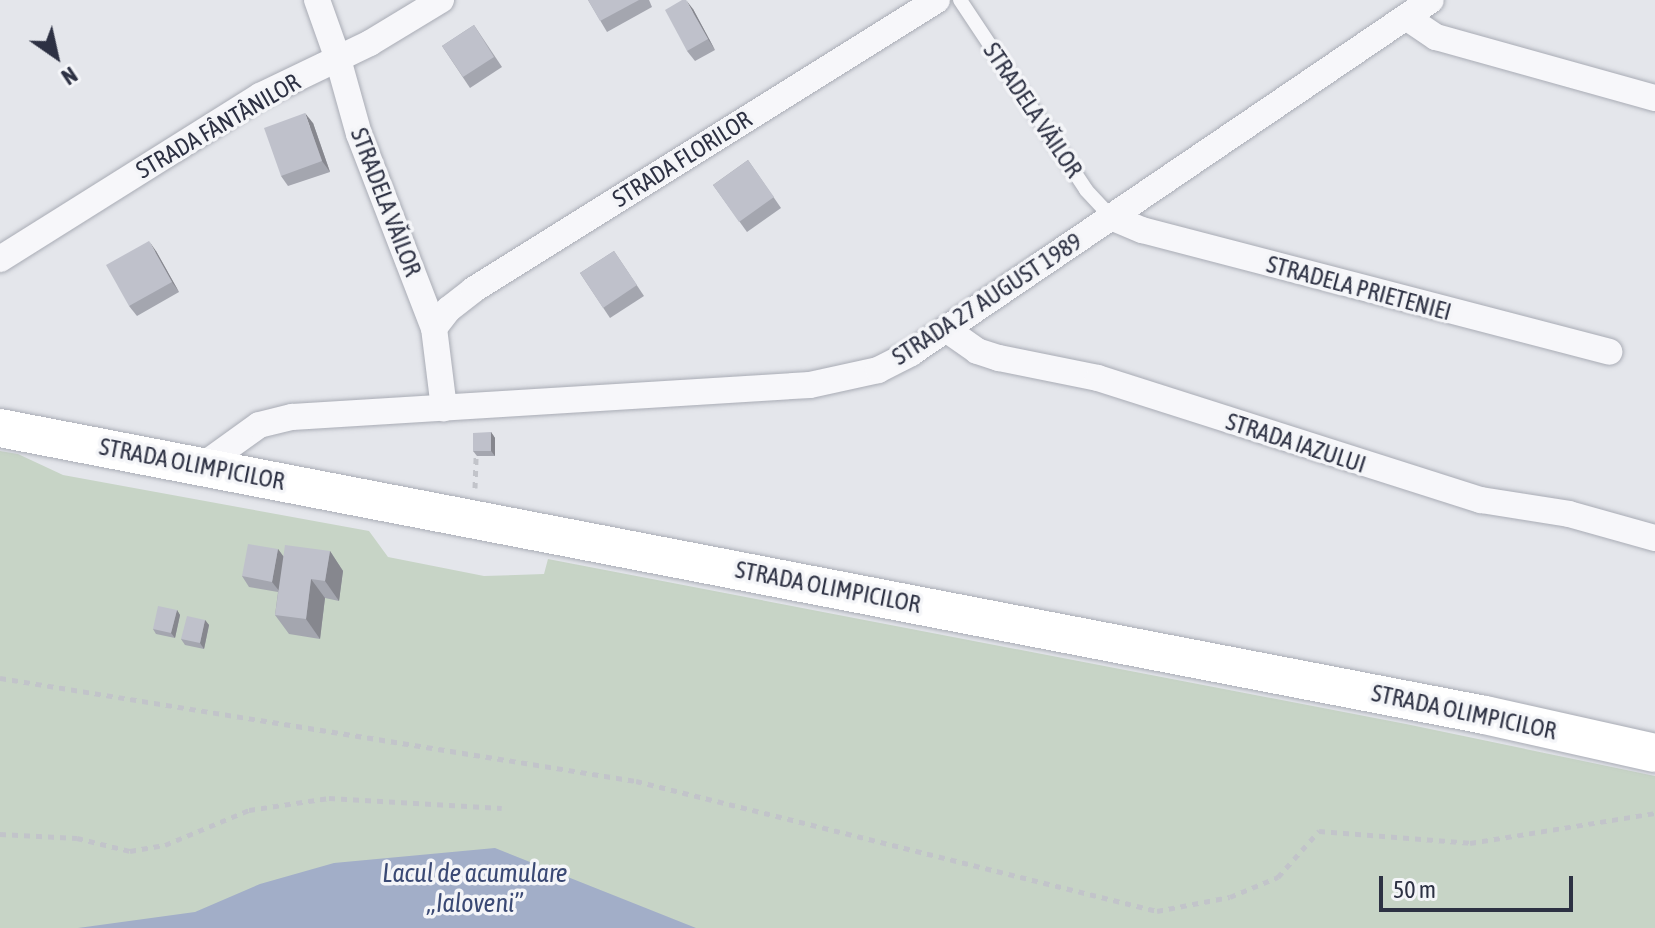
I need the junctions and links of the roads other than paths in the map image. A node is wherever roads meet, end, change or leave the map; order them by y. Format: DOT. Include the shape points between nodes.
graph roads {
  1 [pos="317,0"];
  2 [pos="441,0"];
  3 [pos="937,0"];
  4 [pos="960,0"];
  5 [pos="1431,0"];
  6 [pos="1406,17"];
  7 [pos="338,59"];
  8 [pos="1655,98"];
  9 [pos="1111,217"];
  10 [pos="0,259"];
  11 [pos="434,328"];
  12 [pos="946,329"];
  13 [pos="1609,352"];
  14 [pos="444,408"];
  15 [pos="0,428"];
  16 [pos="202,466"];
  17 [pos="1655,538"];
  18 [pos="1655,753"];
  1 -- 7 [label="street, STRADELA VĂILOR"];
  2 -- 7 [label="street, STRADA FÂNTÂNILOR"];
  3 -- 11 [label="street, STRADA FLORILOR" via="473,290"];
  4 -- 9 [label="lane, STRADELA VĂILOR" via="1086,190"];
  5 -- 6 [label="street, STRADA 27 AUGUST 1989"];
  6 -- 8 [label="street" via="1436,37"];
  6 -- 9 [label="street, STRADA 27 AUGUST 1989"];
  7 -- 10 [label="street, STRADA FÂNTÂNILOR" via="260,96"];
  7 -- 11 [label="street, STRADELA VĂILOR" via="359,134"];
  9 -- 12 [label="street, STRADA 27 AUGUST 1989"];
  9 -- 13 [label="street, STRADELA PRIETENIEI" via="1142,230"];
  11 -- 14 [label="street, STRADELA VĂILOR"];
  12 -- 14 [label="street, STRADA 27 AUGUST 1989" via="878,370 835,381"];
  12 -- 17 [label="street, STRADA IAZULUI" via="977,351 999,358 1098,378 1481,500 1569,514"];
  14 -- 16 [label="street, STRADA 27 AUGUST 1989" via="292,417 236,439"];
  15 -- 16 [label="main road, STRADA OLIMPICILOR"];
  16 -- 18 [label="main road, STRADA OLIMPICILOR" via="1485,715"];
}
